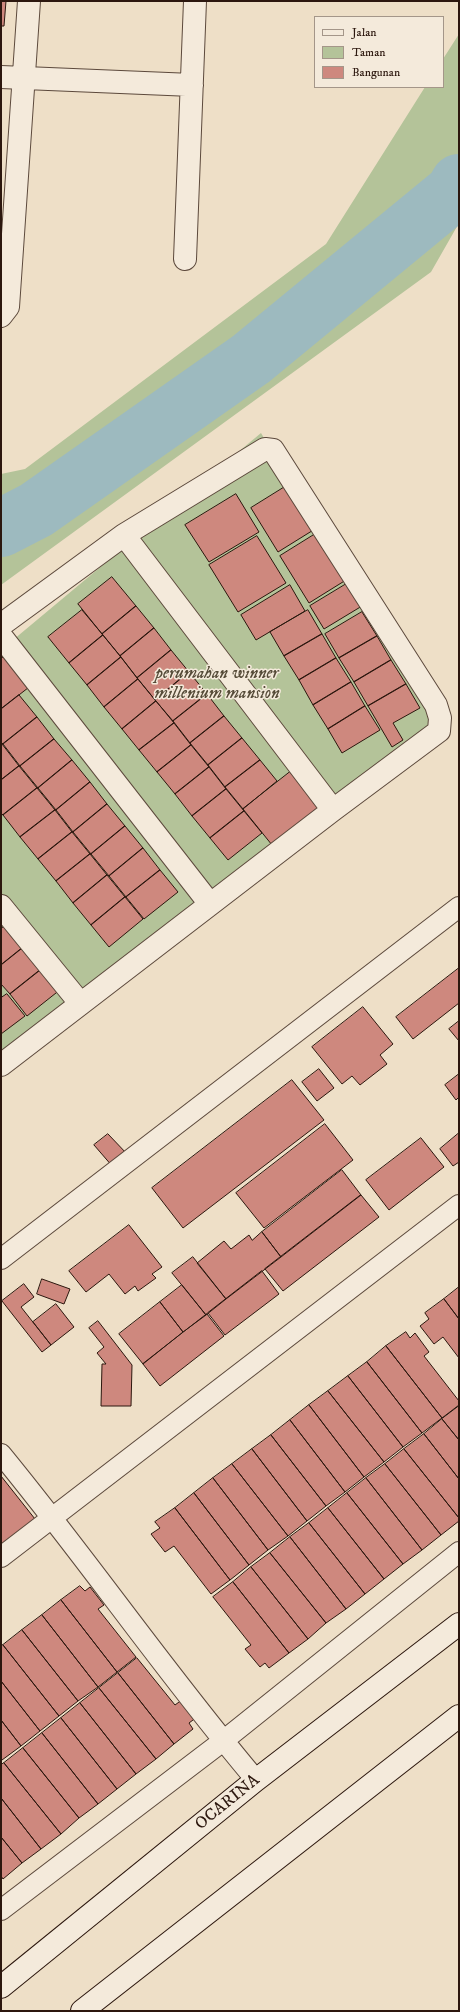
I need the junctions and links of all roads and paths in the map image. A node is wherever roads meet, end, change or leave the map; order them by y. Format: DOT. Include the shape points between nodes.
graph roads {
  1 [pos="29,1"];
  2 [pos="195,1"];
  3 [pos="1,77"];
  4 [pos="24,78"];
  5 [pos="192,85"];
  6 [pos="185,259"];
  7 [pos="1,316"];
  8 [pos="124,535"];
  9 [pos="1,624"];
  10 [pos="1,636"];
  11 [pos="333,810"];
  12 [pos="210,904"];
  13 [pos="1,906"];
  14 [pos="459,907"];
  15 [pos="80,1003"];
  16 [pos="1,1065"];
  17 [pos="459,1205"];
  18 [pos="1,1259"];
  19 [pos="1,1454"];
  20 [pos="52,1516"];
  21 [pos="459,1552"];
  22 [pos="1,1557"];
  23 [pos="459,1624"];
  24 [pos="459,1716"];
  25 [pos="223,1741"];
  26 [pos="256,1780"];
  27 [pos="1,1910"];
  28 [pos="1,1986"];
  29 [pos="82,2011"];
  1 -- 4 [label="street"];
  2 -- 5 [label="street"];
  3 -- 4 [label="street"];
  4 -- 5 [label="street"];
  4 -- 7 [label="street" via="8,307"];
  5 -- 6 [label="street"];
  8 -- 9 [label="street"];
  8 -- 11 [label="street"];
  8 -- 11 [label="street" via="265,449 274,450 436,705 440,718 439,731"];
  10 -- 12 [label="street"];
  11 -- 12 [label="street"];
  12 -- 15 [label="street"];
  13 -- 15 [label="street"];
  14 -- 18 [label="lane"];
  15 -- 16 [label="street"];
  17 -- 20 [label="lane"];
  19 -- 20 [label="lane"];
  20 -- 22 [label="lane"];
  20 -- 25 [label="lane"];
  21 -- 25 [label="lane"];
  23 -- 26 [label="street, OCARINA"];
  24 -- 29 [label="street"];
  25 -- 26 [label="lane"];
  25 -- 27 [label="lane"];
  26 -- 28 [label="street, OCARINA"];
}
